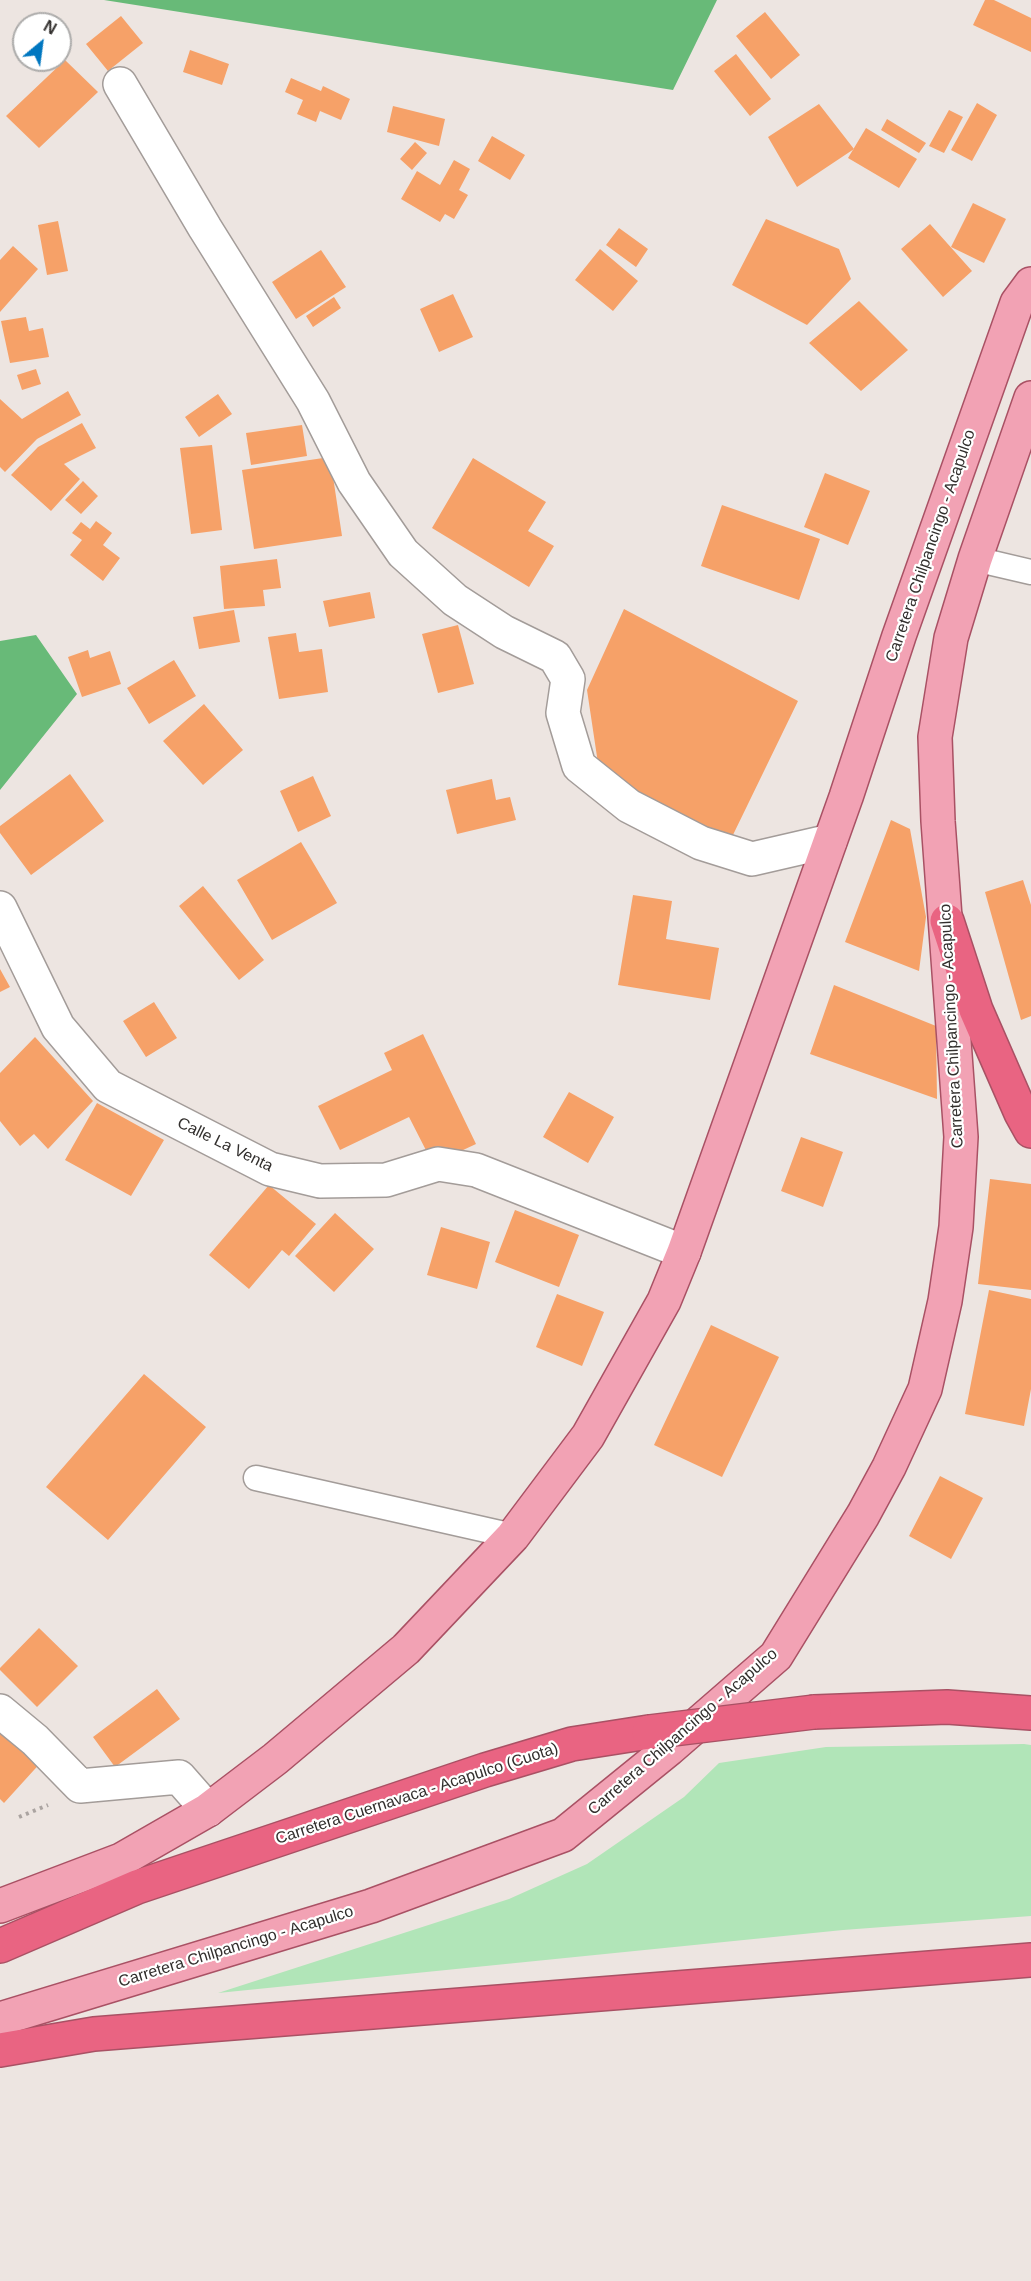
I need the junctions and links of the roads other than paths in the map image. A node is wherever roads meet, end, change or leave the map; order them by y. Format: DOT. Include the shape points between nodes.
graph roads {
  1 [pos="120,84"];
  2 [pos="1031,284"];
  3 [pos="1031,398"];
  4 [pos="975,559"];
  5 [pos="1031,572"];
  6 [pos="830,841"];
  7 [pos="0,908"];
  8 [pos="947,921"];
  9 [pos="1031,1131"];
  10 [pos="684,1252"];
  11 [pos="256,1478"];
  12 [pos="513,1536"];
  13 [pos="0,1711"];
  14 [pos="1031,1713"];
  15 [pos="208,1810"];
  16 [pos="0,1906"];
  17 [pos="0,1946"];
  18 [pos="1031,1960"];
  19 [pos="0,2019"];
  20 [pos="0,2050"];
  1 -- 6 [label="street" via="314,401 354,482 403,553 454,600 504,632 555,657 568,679 563,713 579,766 629,806 701,843 752,859"];
  2 -- 6 [label="main road, Carretera Chilpancingo - Acapulco" via="1017,303 898,636"];
  3 -- 4 [label="main road, Carretera Chilpancingo - Acapulco"];
  4 -- 5 [label="lane"];
  4 -- 8 [label="main road, Carretera Chilpancingo - Acapulco" via="951,638 935,737"];
  6 -- 10 [label="main road, Carretera Chilpancingo - Acapulco"];
  7 -- 10 [label="street, Calle La Venta" via="58,1027 108,1086 270,1169 320,1180 386,1180 438,1164 477,1170"];
  8 -- 9 [label="highway" via="976,1010"];
  8 -- 19 [label="main road, Carretera Chilpancingo - Acapulco" via="961,1137 956,1227 945,1301 925,1389 863,1515 776,1656 562,1835 371,1906"];
  10 -- 12 [label="main road, Carretera Chilpancingo - Acapulco" via="664,1301 588,1436"];
  11 -- 12 [label="lane"];
  12 -- 15 [label="main road, Carretera Chilpancingo - Acapulco" via="406,1649 275,1760"];
  13 -- 15 [label="street" via="80,1786 179,1777"];
  14 -- 17 [label="highway, Carretera Cuernavaca - Acapulco (Cuota), bridge" via="947,1707 814,1712 572,1744 137,1887"];
  15 -- 16 [label="main road, Carretera Chilpancingo - Acapulco" via="121,1860"];
  18 -- 20 [label="highway" via="94,2034"];
}
